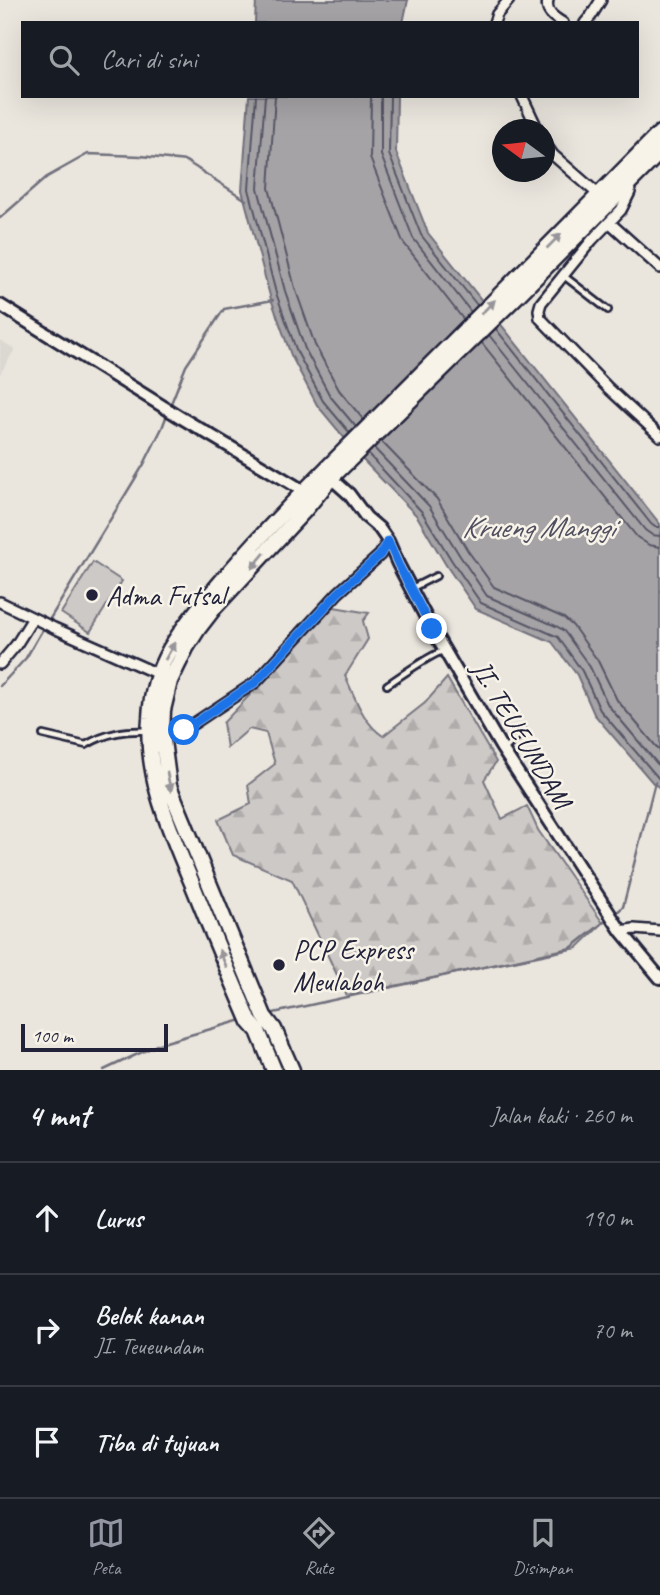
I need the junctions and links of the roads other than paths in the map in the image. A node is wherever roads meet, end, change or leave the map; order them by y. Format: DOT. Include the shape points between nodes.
graph roads {
  1 [pos="509,0"];
  2 [pos="548,0"];
  3 [pos="601,0"];
  4 [pos="495,21"];
  5 [pos="560,21"];
  6 [pos="586,21"];
  7 [pos="523,98"];
  8 [pos="533,119"];
  9 [pos="660,133"];
  10 [pos="660,152"];
  11 [pos="555,157"];
  12 [pos="629,184"];
  13 [pos="598,195"];
  14 [pos="609,222"];
  15 [pos="660,268"];
  16 [pos="563,275"];
  17 [pos="512,292"];
  18 [pos="0,305"];
  19 [pos="608,310"];
  20 [pos="660,436"];
  21 [pos="325,477"];
  22 [pos="304,491"];
  23 [pos="388,541"];
  24 [pos="436,576"];
  25 [pos="412,585"];
  26 [pos="0,602"];
  27 [pos="36,619"];
  28 [pos="441,652"];
  29 [pos="0,664"];
  30 [pos="158,674"];
  31 [pos="387,685"];
  32 [pos="155,732"];
  33 [pos="523,732"];
  34 [pos="43,735"];
  35 [pos="506,746"];
  36 [pos="621,931"];
  37 [pos="660,931"];
  38 [pos="660,978"];
  39 [pos="274,1070"];
  40 [pos="292,1070"];
  1 -- 4 [label="street"];
  2 -- 5 [label="street" via="549,12"];
  3 -- 6 [label="street"];
  7 -- 8 [label="street"];
  9 -- 13 [label="highway"];
  10 -- 12 [label="highway"];
  11 -- 13 [label="street"];
  12 -- 14 [label="street" via="621,210"];
  12 -- 17 [label="highway"];
  17 -- 13 [label="highway, one-way"];
  14 -- 15 [label="street"];
  14 -- 16 [label="street"];
  16 -- 19 [label="lane"];
  16 -- 20 [label="street" via="541,303 540,318"];
  17 -- 21 [label="highway"];
  18 -- 22 [label="street"];
  21 -- 22 [label="highway"];
  21 -- 23 [label="street, JI. TEUEUNDAM" via="349,494"];
  21 -- 32 [label="highway, one-way" via="304,511 198,629 170,681"];
  30 -- 22 [label="highway, one-way" via="200,607"];
  23 -- 25 [label="street, JI. TEUEUNDAM"];
  23 -- 32 [label="street" via="380,555 322,609 256,682 184,730"];
  24 -- 25 [label="lane"];
  25 -- 28 [label="street, JI. TEUEUNDAM"];
  26 -- 27 [label="street"];
  27 -- 29 [label="street"];
  27 -- 30 [label="street"];
  28 -- 31 [label="lane"];
  28 -- 35 [label="street, JI. TEUEUNDAM"];
  30 -- 32 [label="highway"];
  32 -- 34 [label="lane" via="118,732 86,745"];
  39 -- 32 [label="highway, one-way" via="166,821 151,764"];
  32 -- 40 [label="highway, one-way" via="169,786 264,1016"];
  33 -- 35 [label="lane"];
  35 -- 36 [label="street, JI. TEUEUNDAM"];
  36 -- 37 [label="street"];
  36 -- 38 [label="street, JI. TEUEUNDAM"];
}
